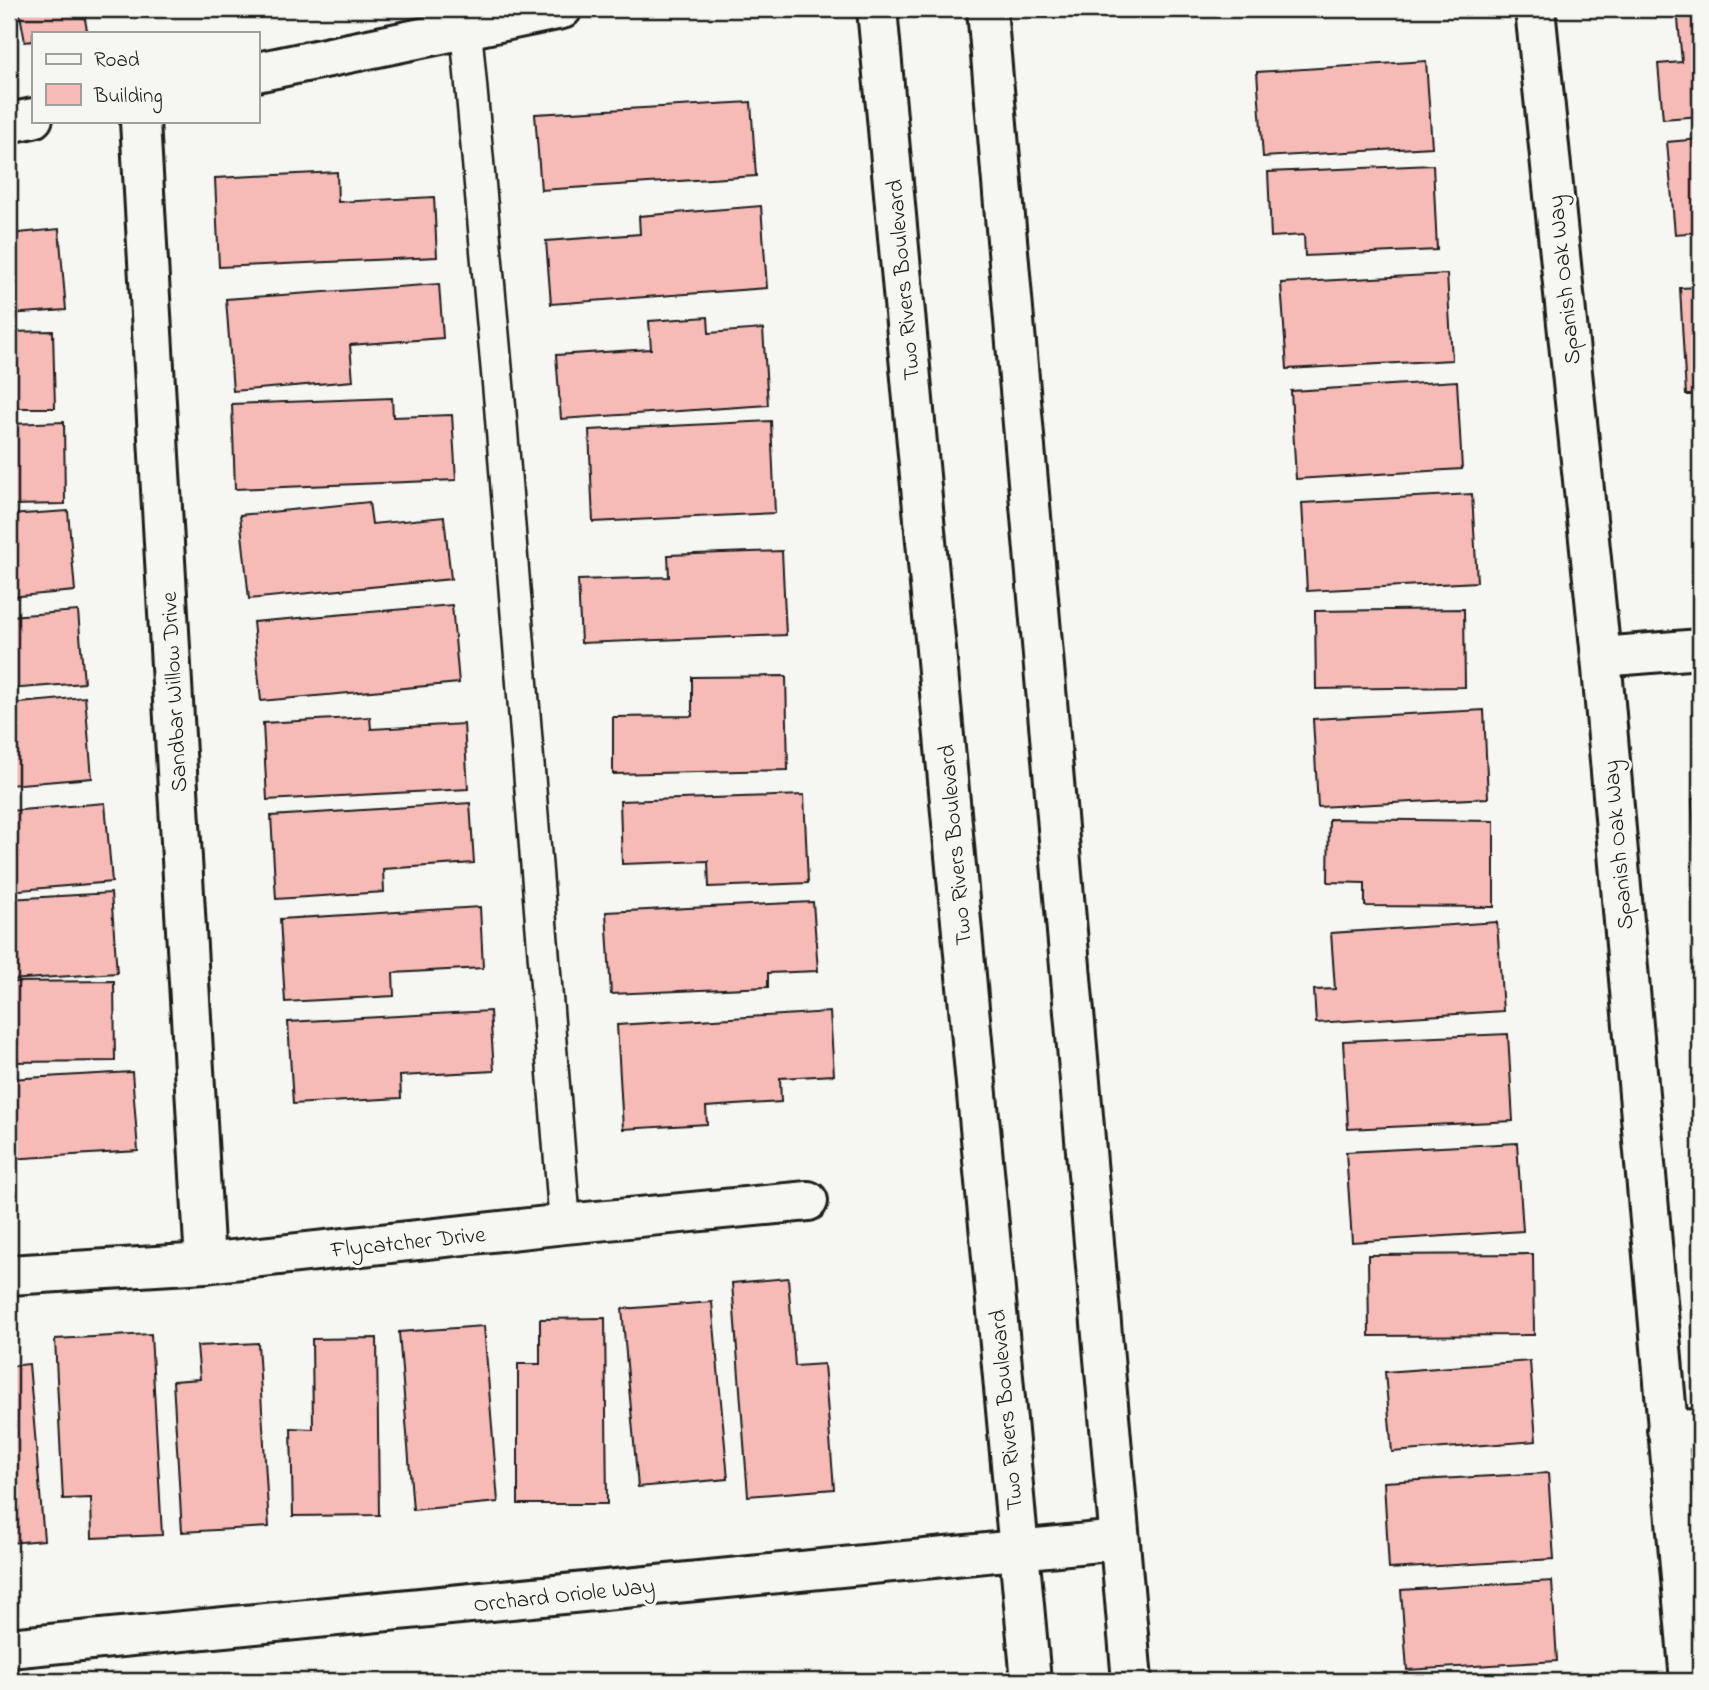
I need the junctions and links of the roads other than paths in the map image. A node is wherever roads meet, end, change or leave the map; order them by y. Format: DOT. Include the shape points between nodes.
graph roads {
  1 [pos="562,9"];
  2 [pos="877,9"];
  3 [pos="987,9"];
  4 [pos="1535,9"];
  5 [pos="466,29"];
  6 [pos="259,72"];
  7 [pos="32,118"];
  8 [pos="140,122"];
  9 [pos="9,123"];
  10 [pos="1700,649"];
  11 [pos="1601,657"];
  12 [pos="808,1201"];
  13 [pos="565,1224"];
  14 [pos="205,1263"];
  15 [pos="9,1275"];
  16 [pos="1684,1429"];
  17 [pos="1119,1541"];
  18 [pos="1018,1549"];
  19 [pos="9,1648"];
  20 [pos="1031,1681"];
  21 [pos="1132,1681"];
  22 [pos="1690,1681"];
  1 -- 5 [label="street"];
  2 -- 18 [label="street, Two Rivers Boulevard"];
  3 -- 17 [label="street"];
  4 -- 11 [label="street, Spanish Oak Way"];
  5 -- 6 [label="street"];
  5 -- 13 [label="lane"];
  7 -- 9 [label="street"];
  8 -- 14 [label="street, Sandbar Willow Drive"];
  10 -- 11 [label="street"];
  11 -- 16 [label="street, Spanish Oak Way"];
  12 -- 13 [label="street, Flycatcher Drive"];
  13 -- 14 [label="street, Flycatcher Drive"];
  14 -- 15 [label="street, Flycatcher Drive"];
  16 -- 22 [label="street, Spanish Oak Way"];
  17 -- 18 [label="street, Orchard Oriole Way"];
  17 -- 21 [label="street"];
  18 -- 19 [label="street, Orchard Oriole Way"];
  18 -- 20 [label="street, Two Rivers Boulevard"];
}
